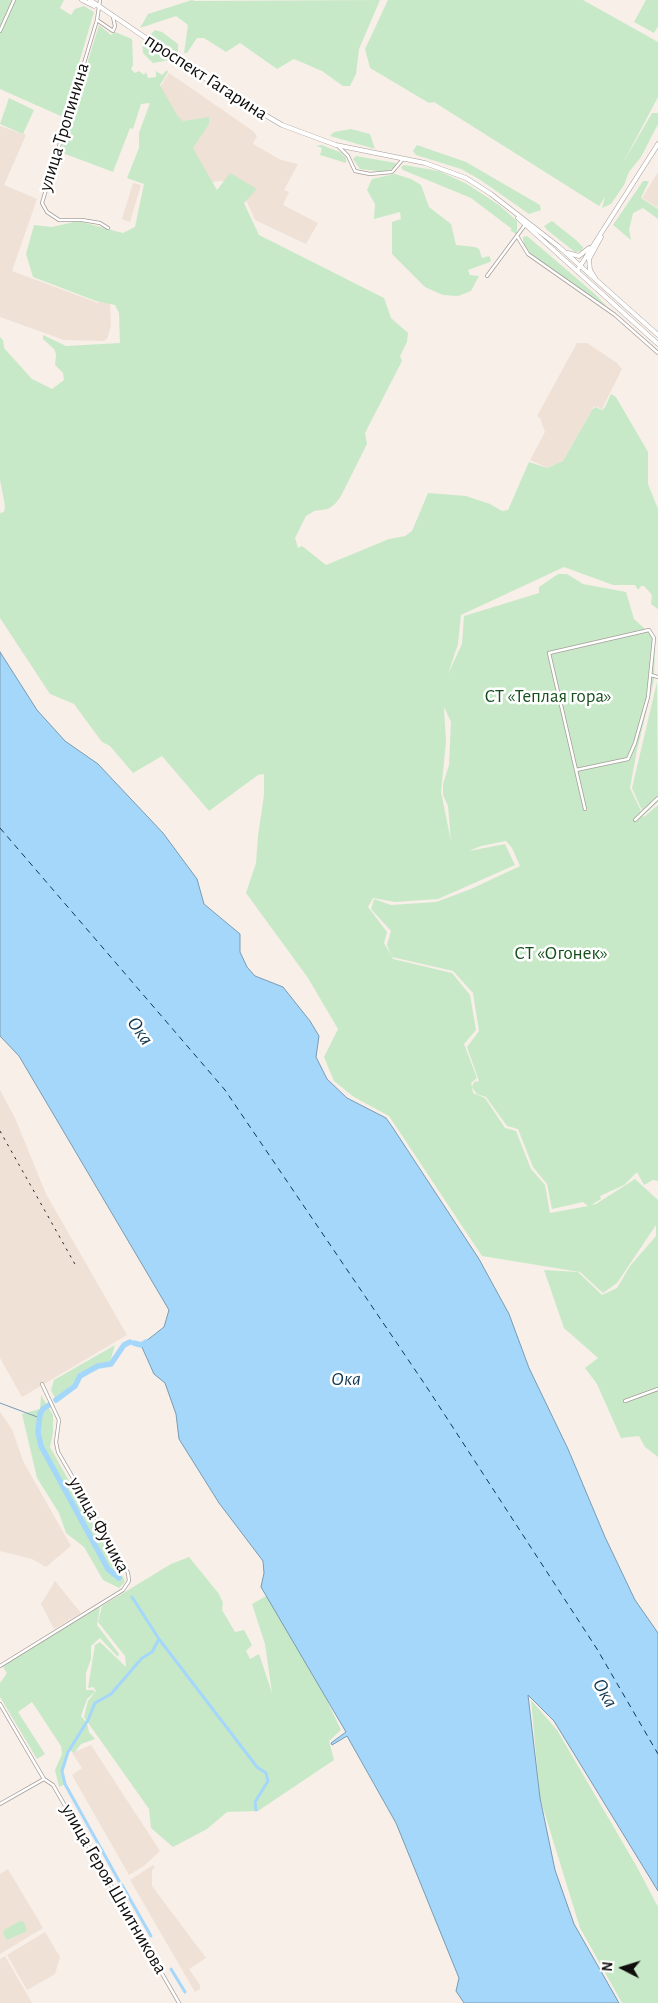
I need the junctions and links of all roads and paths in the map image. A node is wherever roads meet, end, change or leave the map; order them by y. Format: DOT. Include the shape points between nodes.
graph roads {
  1 [pos="14,0"];
  2 [pos="82,0"];
  3 [pos="90,0"];
  4 [pos="100,0"];
  5 [pos="99,8"];
  6 [pos="114,17"];
  7 [pos="97,20"];
  8 [pos="0,31"];
  9 [pos="658,144"];
  10 [pos="336,145"];
  11 [pos="403,159"];
  12 [pos="506,206"];
  13 [pos="525,226"];
  14 [pos="108,228"];
  15 [pos="605,228"];
  16 [pos="517,236"];
  17 [pos="592,244"];
  18 [pos="558,246"];
  19 [pos="580,266"];
  20 [pos="577,271"];
  21 [pos="488,276"];
  22 [pos="600,283"];
  23 [pos="658,335"];
  24 [pos="658,344"];
  25 [pos="658,353"];
  26 [pos="651,675"];
  27 [pos="658,676"];
  28 [pos="576,770"];
  29 [pos="658,798"];
  30 [pos="585,809"];
  31 [pos="635,820"];
  32 [pos="42,1384"];
  33 [pos="658,1389"];
  34 [pos="625,1401"];
  35 [pos="0,1666"];
  36 [pos="0,1704"];
  37 [pos="44,1779"];
  38 [pos="0,1804"];
  39 [pos="179,2003"];
  1 -- 8 [label="street"];
  2 -- 5 [label="main road, проспект Гагарина"];
  3 -- 5 [label="main road, проспект Гагарина"];
  4 -- 5 [label="street, улица Тропинина"];
  5 -- 6 [label="main road, проспект Гагарина"];
  5 -- 7 [label="street, улица Тропинина"];
  6 -- 7 [label="street" via="116,26 113,31"];
  6 -- 10 [label="main road, проспект Гагарина" via="268,119"];
  7 -- 14 [label="street, улица Тропинина" via="42,203 47,212 59,220 82,220"];
  9 -- 15 [label="main road"];
  10 -- 11 [label="main road, проспект Гагарина"];
  10 -- 11 [label="street" via="348,156 355,171 370,174 392,172"];
  11 -- 12 [label="main road, проспект Гагарина" via="452,171 477,184"];
  12 -- 13 [label="main road"];
  12 -- 18 [label="main road"];
  13 -- 16 [label="street"];
  13 -- 20 [label="main road"];
  15 -- 17 [label="main road"];
  15 -- 22 [label="main road" via="590,259 590,270"];
  16 -- 21 [label="street"];
  16 -- 25 [label="street" via="528,254 615,315"];
  17 -- 18 [label="main road" via="582,255 576,256"];
  17 -- 19 [label="main road"];
  18 -- 19 [label="main road"];
  19 -- 20 [label="main road"];
  19 -- 22 [label="main road"];
  20 -- 24 [label="main road"];
  22 -- 23 [label="main road"];
  26 -- 27 [label="street"];
  26 -- 28 [label="street" via="648,696 628,759"];
  26 -- 28 [label="street" via="654,638 649,630 549,653"];
  28 -- 30 [label="street"];
  29 -- 31 [label="street"];
  32 -- 35 [label="street, улица Фучика" via="60,1426 56,1442 58,1452 128,1573 129,1581 123,1590"];
  33 -- 34 [label="street"];
  36 -- 37 [label="street, улица Героя Шнитникова"];
  37 -- 38 [label="street"];
  37 -- 39 [label="street, улица Героя Шнитникова" via="53,1785"];
}
